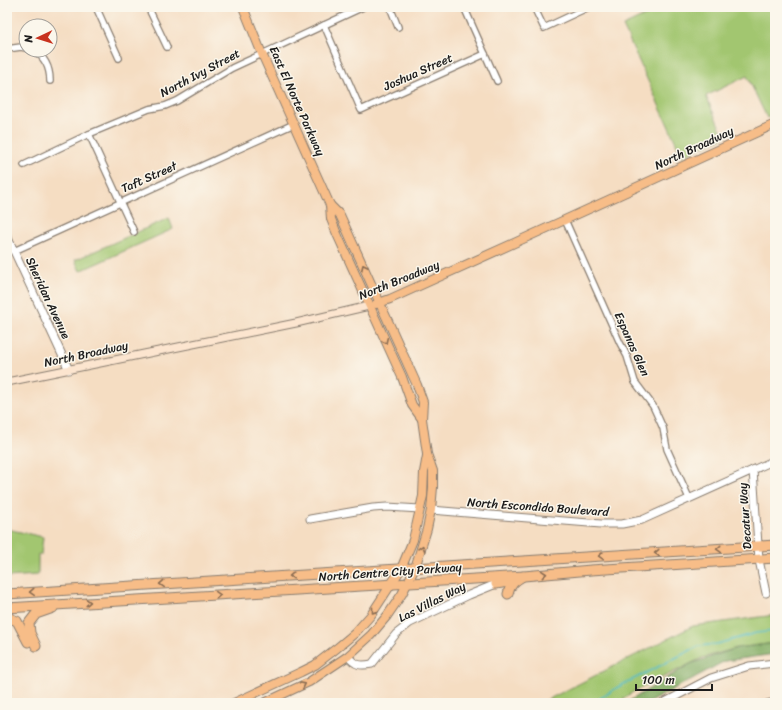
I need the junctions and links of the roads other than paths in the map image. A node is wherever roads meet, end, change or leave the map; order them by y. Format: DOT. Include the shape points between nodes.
graph roads {
  1 [pos="96,7"];
  2 [pos="148,7"];
  3 [pos="243,7"];
  4 [pos="363,7"];
  5 [pos="390,7"];
  6 [pos="464,7"];
  7 [pos="534,7"];
  8 [pos="589,7"];
  9 [pos="324,25"];
  10 [pos="398,27"];
  11 [pos="167,47"];
  12 [pos="18,48"];
  13 [pos="7,50"];
  14 [pos="262,54"];
  15 [pos="485,54"];
  16 [pos="44,58"];
  17 [pos="119,58"];
  18 [pos="50,81"];
  19 [pos="497,81"];
  20 [pos="294,124"];
  21 [pos="775,124"];
  22 [pos="89,134"];
  23 [pos="24,165"];
  24 [pos="120,203"];
  25 [pos="330,205"];
  26 [pos="565,220"];
  27 [pos="134,232"];
  28 [pos="7,236"];
  29 [pos="11,250"];
  30 [pos="380,302"];
  31 [pos="369,306"];
  32 [pos="69,370"];
  33 [pos="7,382"];
  34 [pos="422,419"];
  35 [pos="428,454"];
  36 [pos="773,461"];
  37 [pos="752,470"];
  38 [pos="775,472"];
  39 [pos="689,498"];
  40 [pos="420,509"];
  41 [pos="431,510"];
  42 [pos="310,519"];
  43 [pos="775,545"];
  44 [pos="758,546"];
  45 [pos="775,558"];
  46 [pos="759,560"];
  47 [pos="415,568"];
  48 [pos="401,569"];
  49 [pos="524,576"];
  50 [pos="515,581"];
  51 [pos="408,582"];
  52 [pos="393,583"];
  53 [pos="496,584"];
  54 [pos="766,593"];
  55 [pos="7,594"];
  56 [pos="508,594"];
  57 [pos="67,604"];
  58 [pos="7,608"];
  59 [pos="7,616"];
  60 [pos="348,656"];
  61 [pos="775,663"];
  62 [pos="775,702"];
  63 [pos="234,703"];
  64 [pos="264,703"];
  65 [pos="664,703"];
  66 [pos="768,703"];
  1 -- 17 [label="street"];
  2 -- 11 [label="street"];
  3 -- 14 [label="main road, East El Norte Parkway"];
  4 -- 9 [label="street, North Ivy Street"];
  5 -- 10 [label="street"];
  6 -- 15 [label="street"];
  7 -- 8 [label="street" via="544,28"];
  9 -- 14 [label="street, North Ivy Street"];
  9 -- 15 [label="street, Joshua Street" via="361,110"];
  12 -- 13 [label="street"];
  14 -- 20 [label="main road, East El Norte Parkway"];
  14 -- 22 [label="street, North Ivy Street" via="232,68 177,101 149,109"];
  15 -- 19 [label="street"];
  16 -- 18 [label="street" via="50,73"];
  20 -- 24 [label="street, Taft Street"];
  20 -- 25 [label="main road, East El Norte Parkway"];
  21 -- 26 [label="main road, North Broadway"];
  22 -- 23 [label="street, North Ivy Street"];
  22 -- 24 [label="street"];
  24 -- 27 [label="street"];
  24 -- 29 [label="street, Taft Street"];
  30 -- 25 [label="main road, East El Norte Parkway, one-way" via="340,215"];
  25 -- 31 [label="main road, East El Norte Parkway" via="331,219"];
  26 -- 30 [label="main road, North Broadway"];
  26 -- 39 [label="street, Espanas Glen" via="627,356 635,382 653,406 663,428 667,450"];
  28 -- 29 [label="street, Sheridan Avenue"];
  29 -- 32 [label="street, Sheridan Avenue"];
  30 -- 31 [label="main road, North Broadway"];
  30 -- 34 [label="main road, East El Norte Parkway" via="418,386 423,402"];
  31 -- 32 [label="main road, North Broadway"];
  31 -- 34 [label="main road, East El Norte Parkway, one-way" via="412,405"];
  32 -- 33 [label="main road, North Broadway"];
  34 -- 35 [label="main road"];
  35 -- 40 [label="main road"];
  35 -- 41 [label="main road" via="433,471"];
  36 -- 37 [label="street, North Escondido Boulevard"];
  36 -- 38 [label="street"];
  37 -- 39 [label="street, North Escondido Boulevard"];
  37 -- 44 [label="street, Decatur Way"];
  39 -- 41 [label="street, North Escondido Boulevard" via="642,520 622,524"];
  40 -- 42 [label="street" via="373,508"];
  40 -- 48 [label="main road" via="413,540"];
  47 -- 41 [label="main road, one-way"];
  43 -- 44 [label="highway, North Centre City Parkway"];
  44 -- 46 [label="street, Decatur Way"];
  44 -- 47 [label="highway, North Centre City Parkway, one-way"];
  45 -- 46 [label="highway, North Centre City Parkway"];
  49 -- 46 [label="highway, North Centre City Parkway, one-way"];
  46 -- 54 [label="street, Decatur Way"];
  47 -- 48 [label="highway, North Centre City Parkway"];
  47 -- 51 [label="main road"];
  48 -- 52 [label="main road"];
  48 -- 55 [label="highway, North Centre City Parkway, one-way"];
  49 -- 50 [label="highway"];
  49 -- 51 [label="highway, North Centre City Parkway"];
  50 -- 53 [label="highway"];
  50 -- 56 [label="highway" via="510,586"];
  51 -- 52 [label="highway, North Centre City Parkway"];
  51 -- 60 [label="main road" via="380,625"];
  57 -- 52 [label="highway, North Centre City Parkway, one-way"];
  52 -- 63 [label="main road, one-way" via="355,633 327,656 301,672"];
  53 -- 60 [label="street, Las Villas Way" via="410,623 396,634 372,664 362,666 352,662"];
  57 -- 58 [label="highway, North Centre City Parkway"];
  57 -- 59 [label="highway" via="36,614 28,623 34,648 17,621"];
  64 -- 60 [label="main road, one-way" via="309,682"];
  61 -- 65 [label="street" via="749,666 711,678"];
  62 -- 66 [label="street"];
}
